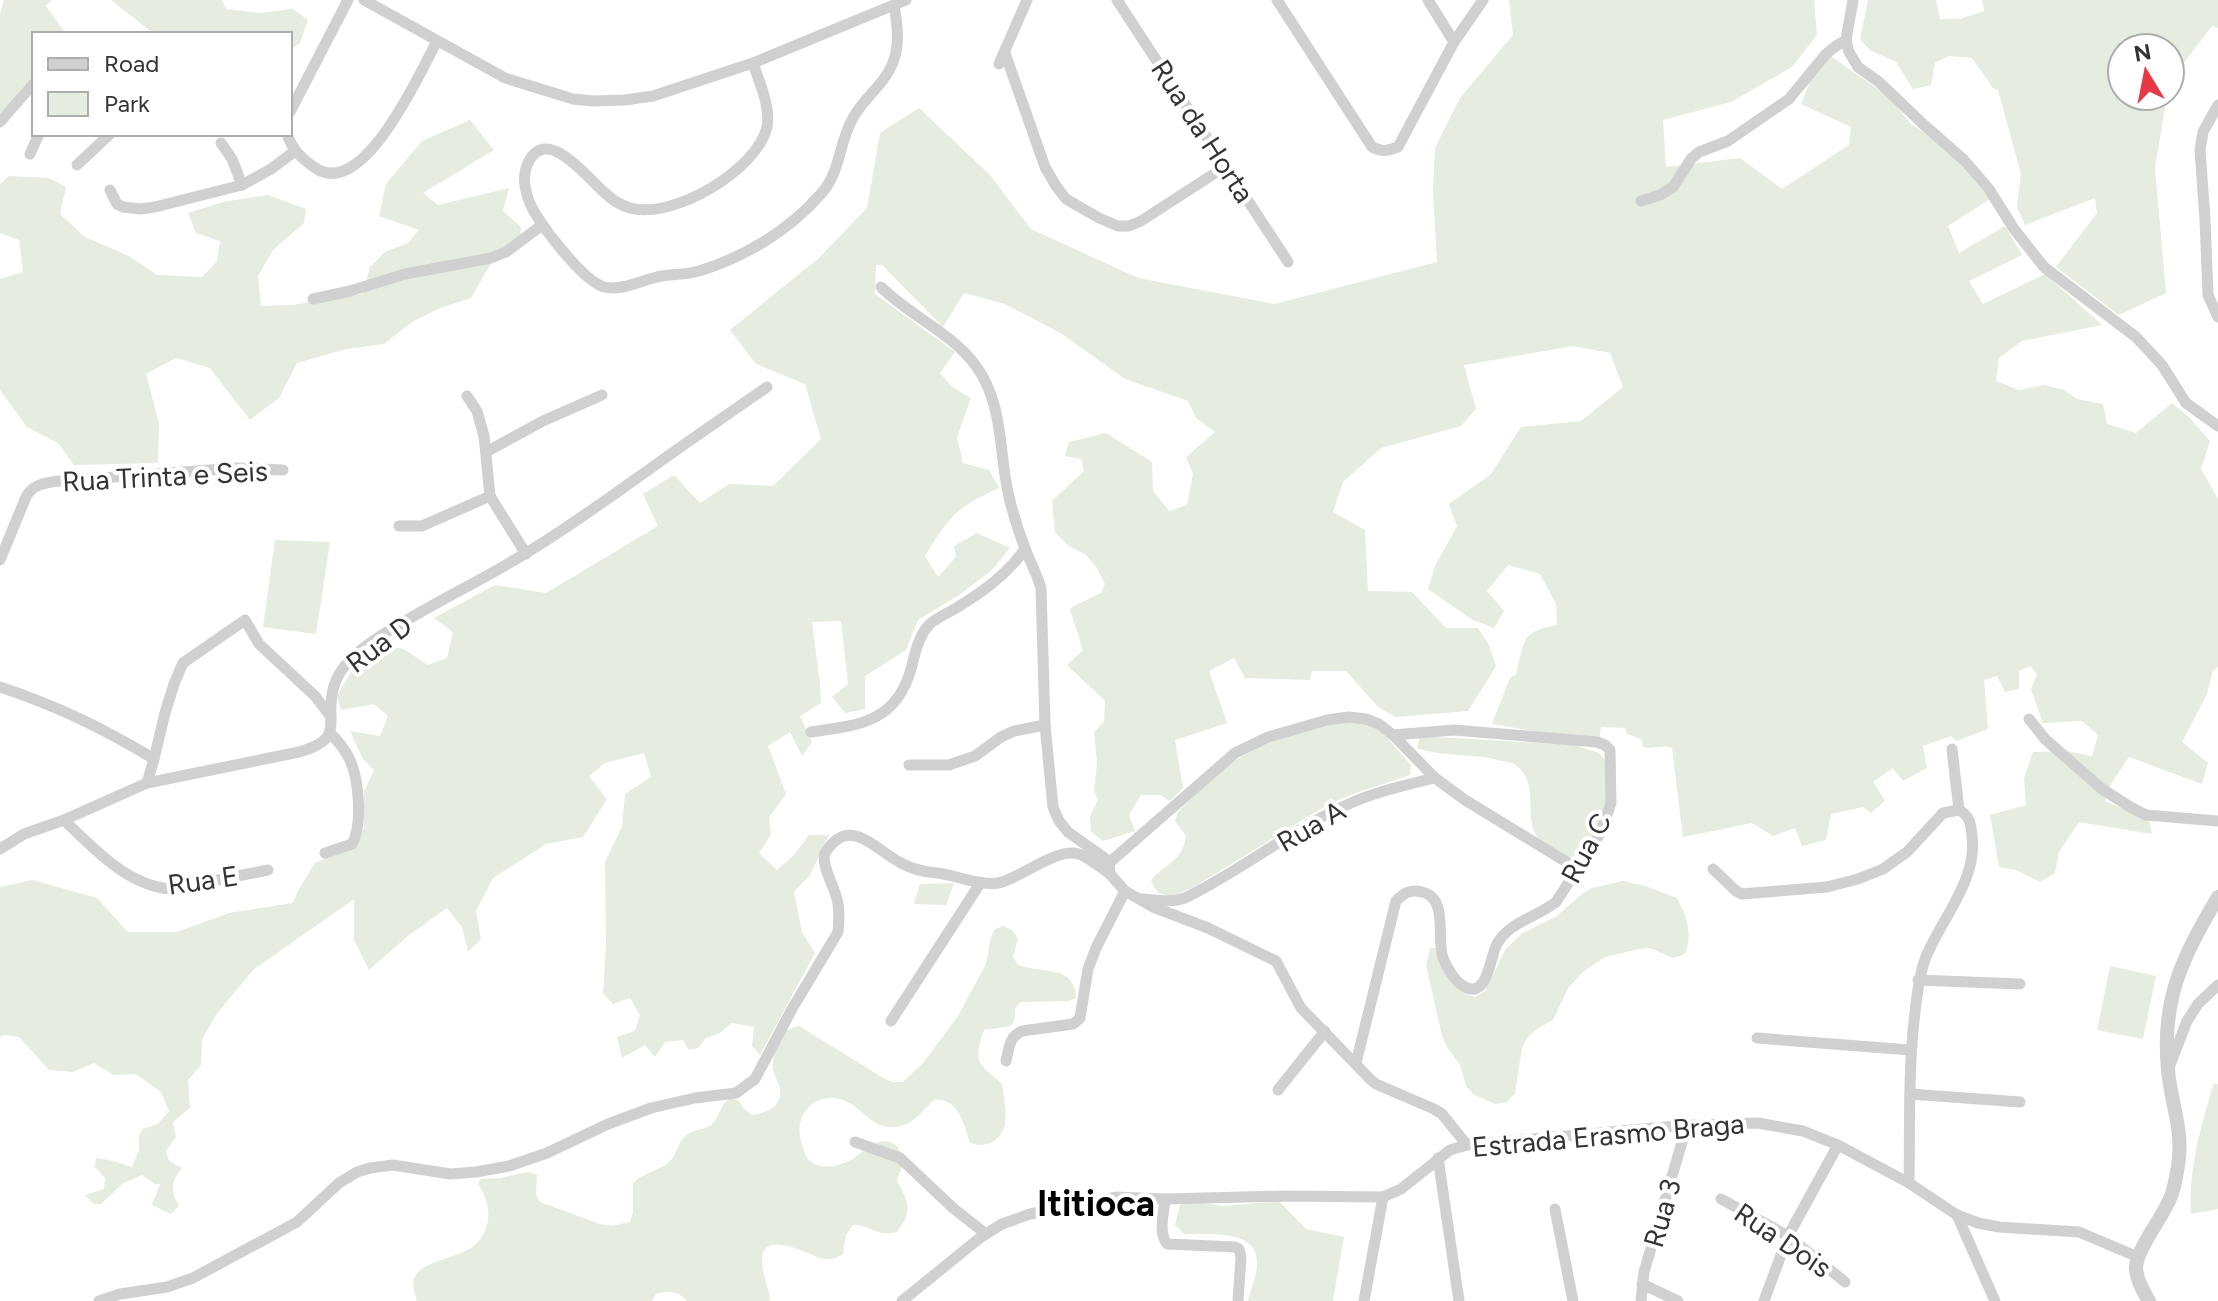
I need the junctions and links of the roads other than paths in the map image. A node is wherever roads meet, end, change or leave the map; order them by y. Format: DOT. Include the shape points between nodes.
graph roads {
  1 [pos="348,0"];
  2 [pos="364,0"];
  3 [pos="906,0"];
  4 [pos="1027,0"];
  5 [pos="1117,0"];
  6 [pos="1277,0"];
  7 [pos="1428,0"];
  8 [pos="1483,0"];
  9 [pos="1853,0"];
  10 [pos="894,5"];
  11 [pos="1846,40"];
  12 [pos="437,41"];
  13 [pos="1454,42"];
  14 [pos="753,63"];
  15 [pos="32,85"];
  16 [pos="295,90"];
  17 [pos="2218,105"];
  18 [pos="0,122"];
  19 [pos="38,136"];
  20 [pos="108,136"];
  21 [pos="288,136"];
  22 [pos="221,143"];
  23 [pos="295,151"];
  24 [pos="30,154"];
  25 [pos="77,165"];
  26 [pos="1226,166"];
  27 [pos="242,185"];
  28 [pos="110,190"];
  29 [pos="1641,201"];
  30 [pos="542,225"];
  31 [pos="1288,262"];
  32 [pos="881,287"];
  33 [pos="313,299"];
  34 [pos="2218,317"];
  35 [pos="767,387"];
  36 [pos="602,395"];
  37 [pos="467,396"];
  38 [pos="2218,426"];
  39 [pos="486,452"];
  40 [pos="283,470"];
  41 [pos="490,496"];
  42 [pos="399,526"];
  43 [pos="1025,549"];
  44 [pos="526,554"];
  45 [pos="0,560"];
  46 [pos="0,687"];
  47 [pos="332,717"];
  48 [pos="2029,719"];
  49 [pos="1045,725"];
  50 [pos="811,732"];
  51 [pos="330,733"];
  52 [pos="1393,735"];
  53 [pos="1952,749"];
  54 [pos="154,759"];
  55 [pos="909,765"];
  56 [pos="1435,778"];
  57 [pos="147,783"];
  58 [pos="1959,810"];
  59 [pos="64,820"];
  60 [pos="2218,821"];
  61 [pos="0,849"];
  62 [pos="325,853"];
  63 [pos="1109,869"];
  64 [pos="1578,869"];
  65 [pos="1713,869"];
  66 [pos="268,870"];
  67 [pos="981,882"];
  68 [pos="1125,891"];
  69 [pos="2218,897"];
  70 [pos="1138,899"];
  71 [pos="1918,980"];
  72 [pos="2020,984"];
  73 [pos="2218,985"];
  74 [pos="891,1021"];
  75 [pos="1325,1031"];
  76 [pos="1757,1038"];
  77 [pos="1910,1050"];
  78 [pos="1006,1061"];
  79 [pos="1356,1063"];
  80 [pos="2168,1070"];
  81 [pos="1278,1090"];
  82 [pos="1910,1094"];
  83 [pos="2020,1102"];
  84 [pos="1687,1125"];
  85 [pos="855,1142"];
  86 [pos="1467,1145"];
  87 [pos="1838,1145"];
  88 [pos="1438,1158"];
  89 [pos="1909,1183"];
  90 [pos="1383,1197"];
  91 [pos="1165,1199"];
  92 [pos="1721,1199"];
  93 [pos="1555,1209"];
  94 [pos="1957,1215"];
  95 [pos="986,1234"];
  96 [pos="1788,1236"];
  97 [pos="2138,1257"];
  98 [pos="1845,1282"];
  99 [pos="1642,1284"];
  100 [pos="99,1301"];
  101 [pos="902,1301"];
  102 [pos="1238,1301"];
  103 [pos="1364,1301"];
  104 [pos="1459,1301"];
  105 [pos="1573,1301"];
  106 [pos="1641,1301"];
  107 [pos="1678,1301"];
  108 [pos="1764,1301"];
  109 [pos="1995,1301"];
  110 [pos="2149,1301"];
  1 -- 16 [label="street"];
  2 -- 12 [label="street"];
  3 -- 10 [label="street"];
  4 -- 26 [label="street" via="1002,59 1045,167 1066,199 1099,218 1129,226"];
  5 -- 26 [label="street, Rua da Horta"];
  6 -- 13 [label="street" via="1372,147 1380,151 1398,147"];
  7 -- 13 [label="street"];
  8 -- 13 [label="street"];
  9 -- 11 [label="street"];
  10 -- 14 [label="street"];
  10 -- 30 [label="street" via="897,55 851,121 834,175 779,233 696,272 603,287 577,268"];
  11 -- 29 [label="street" via="1826,54 1789,99 1728,141 1699,152 1673,187"];
  11 -- 38 [label="street" via="1858,67 1964,160 2044,267 2136,337 2186,403"];
  12 -- 14 [label="street" via="505,78 558,96 593,101 653,96"];
  12 -- 23 [label="street" via="384,137 349,168 326,175"];
  14 -- 30 [label="street" via="768,112 767,127 737,170 683,202 656,210 632,209 617,204 558,151 544,149 530,158 524,174 530,204"];
  15 -- 18 [label="street"];
  17 -- 34 [label="street" via="2200,150 2208,295"];
  19 -- 24 [label="street"];
  20 -- 25 [label="street"];
  21 -- 23 [label="street"];
  22 -- 27 [label="street"];
  23 -- 27 [label="street"];
  26 -- 31 [label="street, Rua da Horta"];
  27 -- 28 [label="street" via="140,209 117,204"];
  30 -- 33 [label="street" via="491,258"];
  32 -- 43 [label="street" via="956,343 984,379 998,417 1009,497"];
  35 -- 44 [label="street, Rua D"];
  36 -- 39 [label="street"];
  37 -- 39 [label="street" via="477,411"];
  39 -- 41 [label="street"];
  40 -- 45 [label="street, Rua Trinta e Seis" via="237,468 38,485 26,497"];
  41 -- 42 [label="street" via="422,526"];
  41 -- 44 [label="street"];
  43 -- 49 [label="street" via="1041,588"];
  43 -- 50 [label="street" via="1003,576 926,627 904,687 876,718"];
  44 -- 47 [label="street, Rua D" via="360,651 337,677"];
  46 -- 54 [label="street" via="56,706"];
  47 -- 51 [label="street, Rua D"];
  47 -- 54 [label="street" via="259,644 245,620 183,663"];
  48 -- 60 [label="street" via="2102,789 2132,808 2146,815"];
  49 -- 55 [label="street" via="1014,731 975,756 949,765"];
  49 -- 63 [label="street" via="1050,795 1059,821"];
  51 -- 57 [label="street" via="314,747"];
  51 -- 62 [label="street" via="350,758 358,824 352,844"];
  52 -- 56 [label="street"];
  52 -- 63 [label="street" via="1379,724 1349,717 1250,744"];
  52 -- 64 [label="street, Rua C" via="1454,730 1605,745 1610,750 1611,803 1601,832"];
  53 -- 58 [label="street"];
  54 -- 57 [label="street"];
  56 -- 64 [label="street"];
  56 -- 70 [label="street, Rua A" via="1356,801 1177,901"];
  57 -- 59 [label="street"];
  58 -- 65 [label="street" via="1943,813 1883,869 1827,887 1742,894"];
  58 -- 71 [label="street" via="1971,823 1970,869"];
  59 -- 61 [label="street"];
  59 -- 66 [label="street, Rua E" via="114,864 158,889"];
  63 -- 67 [label="street" via="1073,853 1001,882"];
  63 -- 68 [label="street"];
  64 -- 79 [label="street, Rua C" via="1556,902 1505,932 1484,983 1469,989 1442,955 1435,901 1428,893 1403,894 1396,901"];
  67 -- 74 [label="street"];
  67 -- 100 [label="street" via="910,868 862,837 839,839 824,855 825,872 838,900 838,932 747,1087 651,1108 509,1166 450,1174 393,1165 357,1172 297,1222 193,1278"];
  68 -- 70 [label="street"];
  68 -- 78 [label="street" via="1088,969 1080,1018 1073,1024 1016,1034"];
  69 -- 80 [label="street" via="2177,976 2168,1013"];
  70 -- 75 [label="street" via="1276,961 1301,1008"];
  71 -- 72 [label="street"];
  71 -- 77 [label="street"];
  73 -- 80 [label="street" via="2187,1021"];
  75 -- 79 [label="street"];
  75 -- 81 [label="street"];
  76 -- 77 [label="street"];
  77 -- 82 [label="street"];
  79 -- 86 [label="street" via="1376,1084 1442,1114"];
  80 -- 97 [label="street" via="2181,1133 2179,1164 2172,1196"];
  82 -- 83 [label="street"];
  82 -- 89 [label="street"];
  84 -- 86 [label="street, Estrada Erasmo Braga"];
  84 -- 87 [label="street, Estrada Erasmo Braga" via="1758,1123 1803,1131"];
  84 -- 99 [label="street, Rua 3"];
  85 -- 95 [label="street" via="900,1158"];
  86 -- 88 [label="street, Estrada Erasmo Braga"];
  87 -- 89 [label="street, Estrada Erasmo Braga"];
  87 -- 96 [label="street"];
  88 -- 90 [label="street, Estrada Erasmo Braga"];
  88 -- 104 [label="street"];
  89 -- 94 [label="street, Estrada Erasmo Braga"];
  90 -- 91 [label="street"];
  90 -- 103 [label="street"];
  91 -- 95 [label="street" via="1117,1197 1078,1203 1030,1214"];
  91 -- 102 [label="street" via="1162,1234 1167,1244 1239,1249"];
  92 -- 96 [label="street, Rua Dois"];
  93 -- 105 [label="street"];
  94 -- 97 [label="street, Estrada Erasmo Braga" via="1999,1227 2079,1232"];
  94 -- 109 [label="street"];
  95 -- 101 [label="street"];
  96 -- 98 [label="street, Rua Dois"];
  96 -- 108 [label="street"];
  97 -- 110 [label="street" via="2136,1269"];
  99 -- 106 [label="street, Rua 3"];
  99 -- 107 [label="street"];
}
